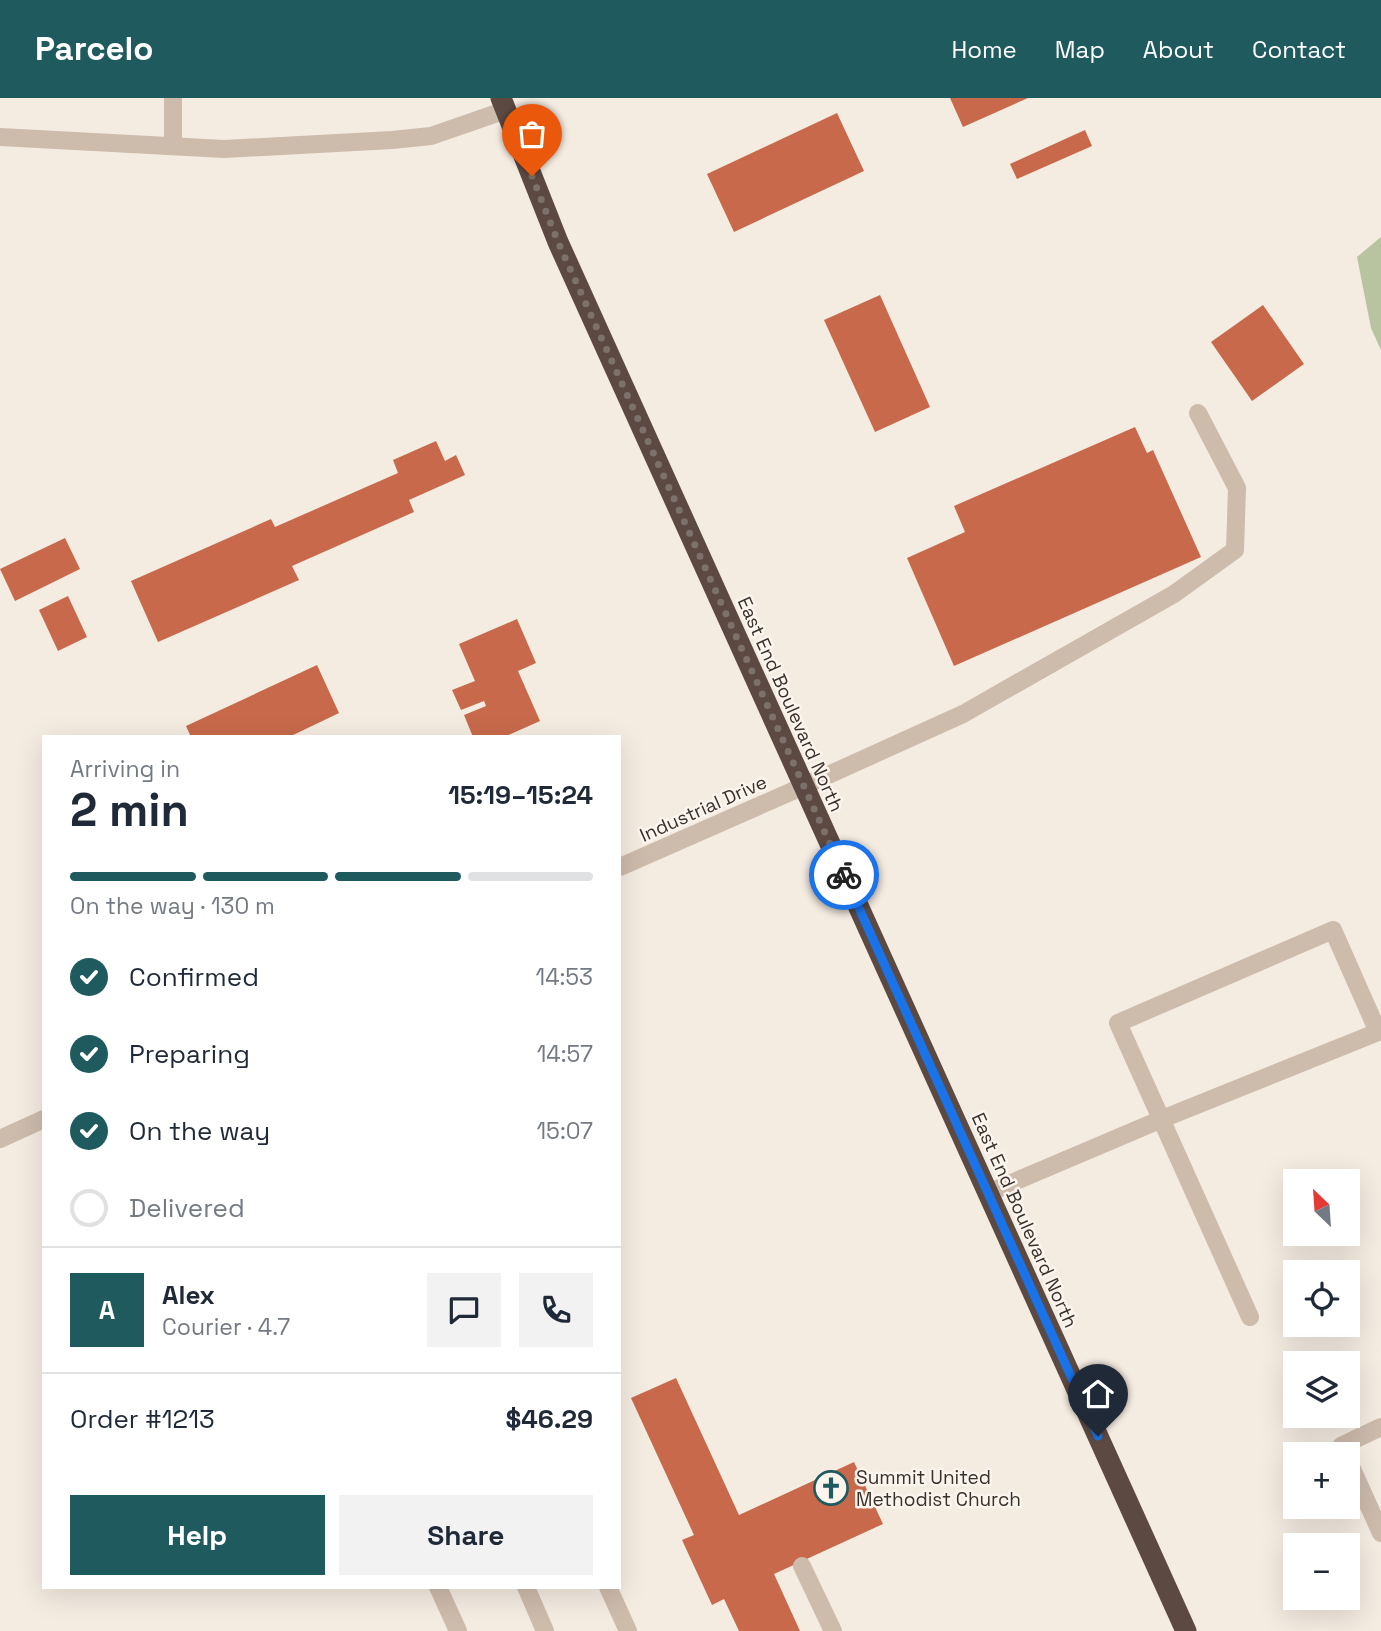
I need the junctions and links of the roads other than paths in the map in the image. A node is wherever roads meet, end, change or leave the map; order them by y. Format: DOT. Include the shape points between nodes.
graph roads {
  1 [pos="173,98"];
  2 [pos="503,104"];
  3 [pos="0,137"];
  4 [pos="173,146"];
  5 [pos="1198,413"];
  6 [pos="804,786"];
  7 [pos="621,867"];
  8 [pos="1162,1119"];
  9 [pos="42,1120"];
  10 [pos="0,1139"];
  11 [pos="988,1193"];
  12 [pos="1250,1317"];
  13 [pos="1381,1427"];
  14 [pos="1349,1442"];
  15 [pos="1360,1487"];
  16 [pos="1381,1533"];
  17 [pos="802,1566"];
  18 [pos="439,1589"];
  19 [pos="527,1589"];
  20 [pos="609,1589"];
  21 [pos="458,1631"];
  22 [pos="545,1631"];
  23 [pos="628,1631"];
  24 [pos="833,1631"];
  25 [pos="1186,1631"];
  1 -- 4 [label="street"];
  2 -- 4 [label="street" via="431,136 224,149"];
  2 -- 6 [label="highway, East End Boulevard North" via="558,242"];
  3 -- 4 [label="street"];
  5 -- 6 [label="street, Industrial Drive" via="1237,488 1235,550 1174,594 963,714"];
  6 -- 7 [label="street, Industrial Drive"];
  6 -- 11 [label="highway, East End Boulevard North"];
  8 -- 8 [label="street" via="1378,1032 1333,930 1118,1023"];
  8 -- 11 [label="street"];
  8 -- 12 [label="street"];
  9 -- 10 [label="street"];
  11 -- 25 [label="highway, East End Boulevard North"];
  13 -- 14 [label="street"];
  15 -- 16 [label="street"];
  17 -- 24 [label="street"];
  18 -- 21 [label="street"];
  19 -- 22 [label="street"];
  20 -- 23 [label="street"];
}
